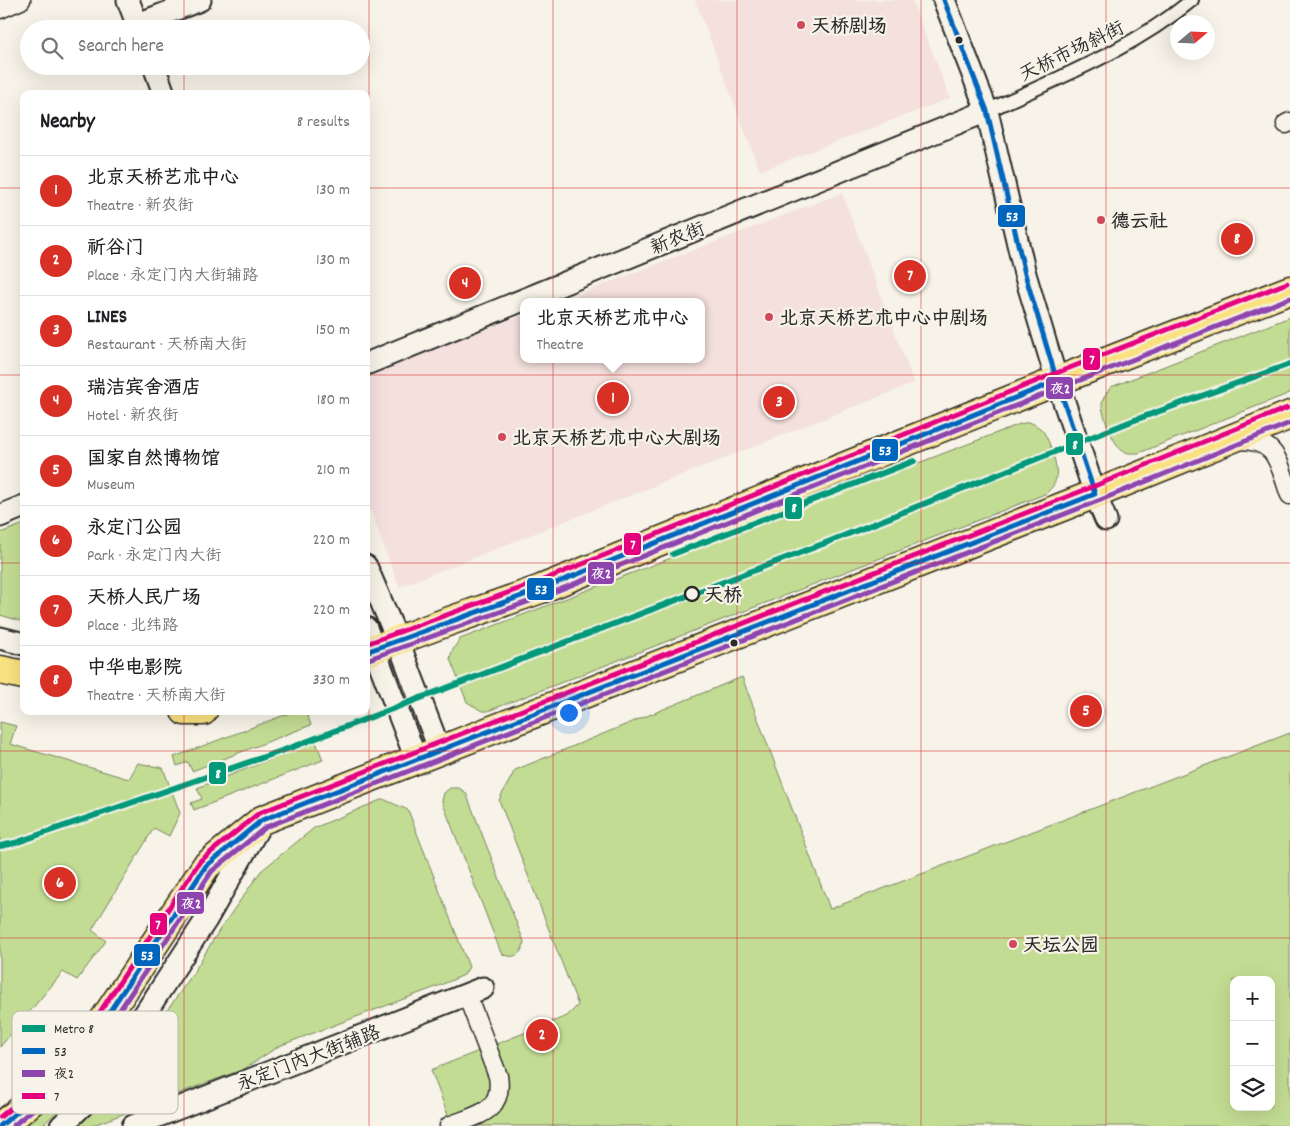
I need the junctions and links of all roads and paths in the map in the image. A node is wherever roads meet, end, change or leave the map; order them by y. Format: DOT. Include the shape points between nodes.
graph roads {
  1 [pos="21,0"];
  2 [pos="128,0"];
  3 [pos="200,0"];
  4 [pos="944,0"];
  5 [pos="1192,0"];
  6 [pos="0,9"];
  7 [pos="135,20"];
  8 [pos="154,20"];
  9 [pos="157,75"];
  10 [pos="163,90"];
  11 [pos="987,111"];
  12 [pos="1290,290"];
  13 [pos="528,298"];
  14 [pos="520,301"];
  15 [pos="370,362"];
  16 [pos="1057,381"];
  17 [pos="1290,415"];
  18 [pos="1229,440"];
  19 [pos="1095,494"];
  20 [pos="1290,495"];
  21 [pos="20,508"];
  22 [pos="0,516"];
  23 [pos="1106,520"];
  24 [pos="370,596"];
  25 [pos="0,638"];
  26 [pos="376,642"];
  27 [pos="20,643"];
  28 [pos="0,670"];
  29 [pos="20,674"];
  30 [pos="428,755"];
  31 [pos="262,820"];
  32 [pos="475,992"];
  33 [pos="109,1011"];
  34 [pos="147,1011"];
  35 [pos="178,1108"];
  36 [pos="16,1114"];
  37 [pos="74,1114"];
  38 [pos="164,1114"];
  39 [pos="0,1126"];
  40 [pos="61,1126"];
  41 [pos="133,1126"];
  42 [pos="449,1126"];
  1 -- 6 [label="street"];
  2 -- 7 [label="street"];
  3 -- 8 [label="street"];
  4 -- 11 [label="street"];
  5 -- 11 [label="street, 天桥市场斜街" via="1104,58"];
  9 -- 10 [label="street"];
  11 -- 13 [label="street, 新农街"];
  11 -- 16 [label="street" via="1025,274"];
  12 -- 16 [label="main road"];
  14 -- 15 [label="street, 新农街"];
  16 -- 19 [label="street"];
  16 -- 26 [label="main road" via="541,589 447,622"];
  17 -- 18 [label="main road"];
  18 -- 19 [label="main road"];
  18 -- 20 [label="street" via="1264,444 1275,456"];
  19 -- 23 [label="street"];
  19 -- 30 [label="main road"];
  21 -- 22 [label="street"];
  24 -- 26 [label="street"];
  25 -- 27 [label="street"];
  26 -- 30 [label="street"];
  28 -- 29 [label="main road"];
  30 -- 31 [label="main road"];
  31 -- 33 [label="main road" via="206,866"];
  31 -- 34 [label="street" via="206,920"];
  32 -- 35 [label="street, 永定门内大街辅路"];
  32 -- 42 [label="street" via="500,1088 495,1102 484,1112"];
  36 -- 39 [label="main road"];
  37 -- 40 [label="street"];
  38 -- 41 [label="street, 永定门内大街辅路"];
}
